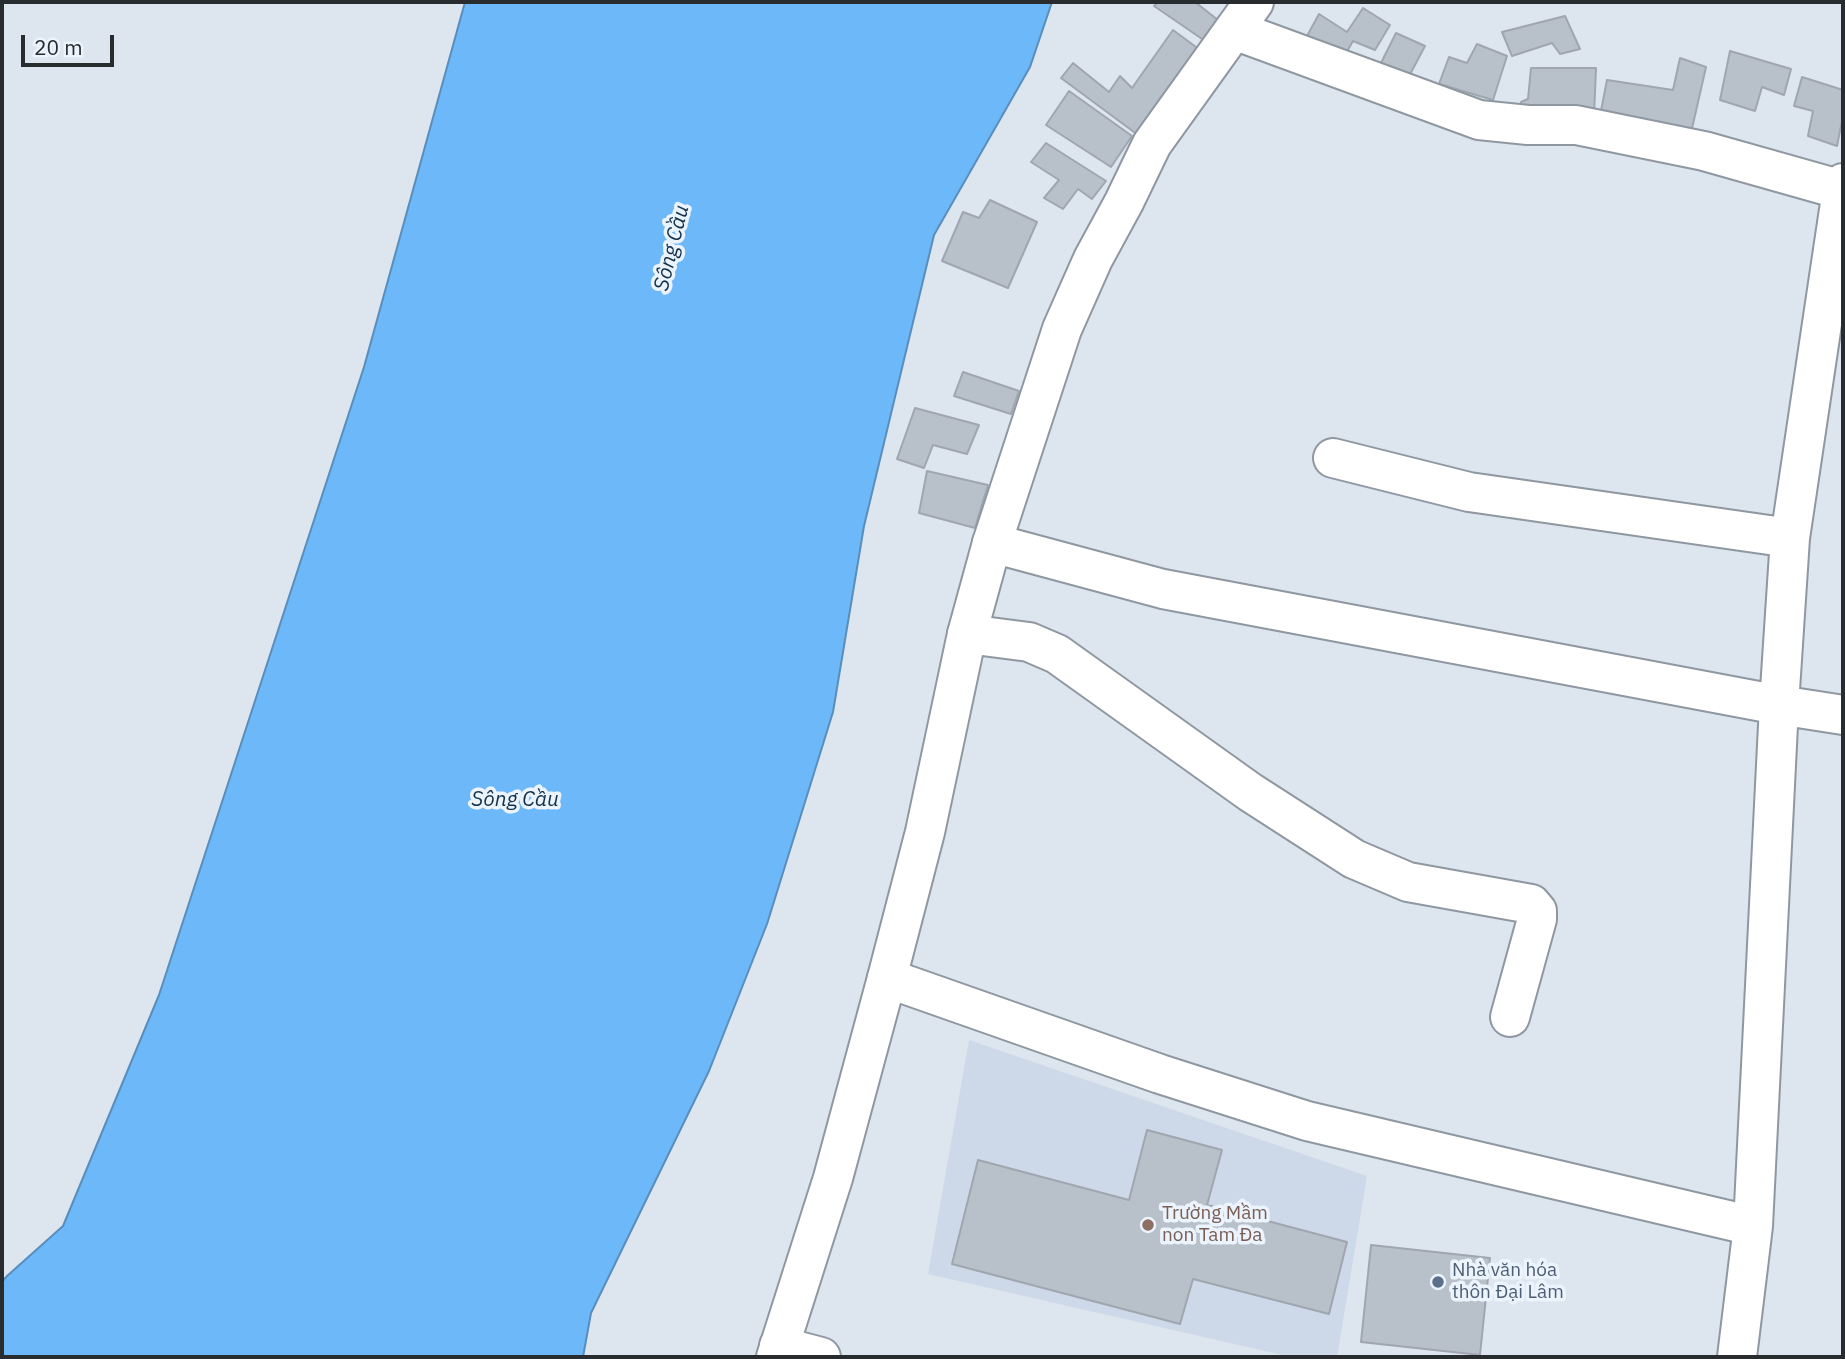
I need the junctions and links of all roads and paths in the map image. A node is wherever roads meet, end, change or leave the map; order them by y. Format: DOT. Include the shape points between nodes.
graph roads {
  1 [pos="1244,16"];
  2 [pos="1842,186"];
  3 [pos="1333,458"];
  4 [pos="1790,538"];
  5 [pos="992,543"];
  6 [pos="967,634"];
  7 [pos="1779,705"];
  8 [pos="1843,715"];
  9 [pos="887,978"];
  10 [pos="1510,1017"];
  11 [pos="1753,1226"];
  12 [pos="777,1352"];
  13 [pos="821,1357"];
  14 [pos="1737,1357"];
  1 -- 2 [label="street" via="1479,120 1576,125"];
  1 -- 5 [label="street" via="1152,144 1093,259 1062,329"];
  2 -- 4 [label="street"];
  3 -- 4 [label="street" via="1469,492"];
  4 -- 7 [label="street"];
  5 -- 6 [label="street"];
  5 -- 7 [label="street" via="1163,589"];
  6 -- 9 [label="street" via="925,832"];
  6 -- 10 [label="street" via="1029,642 1057,654 1250,792 1354,859 1408,881 1531,904 1537,919"];
  7 -- 8 [label="street"];
  7 -- 11 [label="street"];
  9 -- 11 [label="street" via="1307,1121"];
  9 -- 12 [label="street" via="833,1178"];
  11 -- 14 [label="street"];
  12 -- 13 [label="street"];
}
